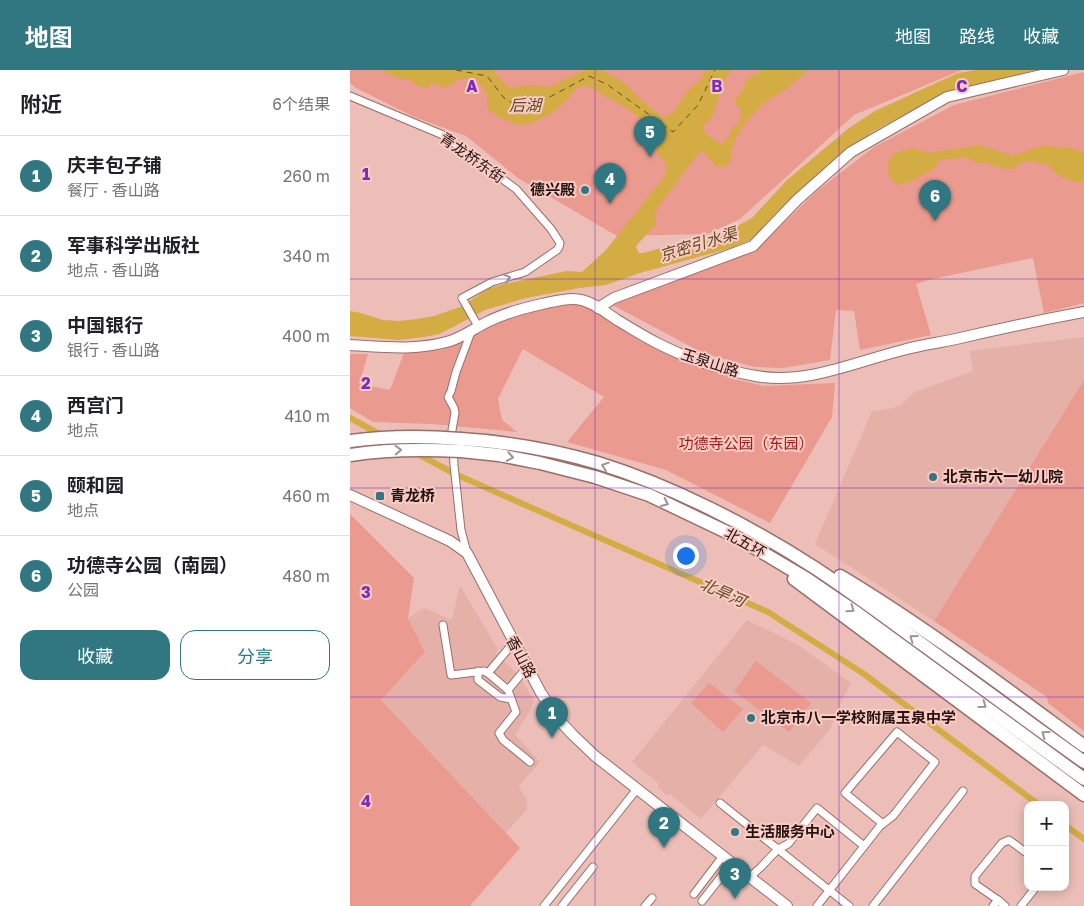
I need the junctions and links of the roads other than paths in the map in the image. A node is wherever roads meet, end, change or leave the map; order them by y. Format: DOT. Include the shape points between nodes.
graph roads {
  1 [pos="1063,70"];
  2 [pos="350,96"];
  3 [pos="598,308"];
  4 [pos="1084,312"];
  5 [pos="474,325"];
  6 [pos="350,345"];
  7 [pos="350,441"];
  8 [pos="461,445"];
  9 [pos="350,455"];
  10 [pos="350,495"];
  11 [pos="751,530"];
  12 [pos="735,536"];
  13 [pos="467,553"];
  14 [pos="442,625"];
  15 [pos="514,642"];
  16 [pos="527,667"];
  17 [pos="478,672"];
  18 [pos="488,673"];
  19 [pos="508,690"];
  20 [pos="511,699"];
  21 [pos="1084,746"];
  22 [pos="530,762"];
  23 [pos="1084,762"];
  24 [pos="1084,778"];
  25 [pos="637,789"];
  26 [pos="963,791"];
  27 [pos="1084,795"];
  28 [pos="720,803"];
  29 [pos="883,824"];
  30 [pos="864,846"];
  31 [pos="778,849"];
  32 [pos="1024,851"];
  33 [pos="723,856"];
  34 [pos="732,863"];
  35 [pos="593,867"];
  36 [pos="750,877"];
  37 [pos="829,891"];
  38 [pos="1033,891"];
  39 [pos="694,894"];
  40 [pos="652,898"];
  41 [pos="702,900"];
  42 [pos="995,903"];
  43 [pos="544,906"];
  44 [pos="562,906"];
  45 [pos="645,906"];
  46 [pos="787,906"];
  47 [pos="817,906"];
  48 [pos="849,906"];
  49 [pos="873,906"];
  50 [pos="1005,906"];
  51 [pos="1021,906"];
  1 -- 3 [label="street" via="947,97 851,152 797,200 753,246 614,298"];
  5 -- 2 [label="street, 青龙桥东街, one-way" via="462,298 492,282 525,272 557,250 560,242 516,189 443,135"];
  3 -- 4 [label="street, 玉泉山路" via="677,352 714,366 774,378 821,373 903,350"];
  3 -- 5 [label="street, 玉泉山路" via="584,301 560,300"];
  5 -- 6 [label="street, 玉泉山路" via="452,340 427,346"];
  5 -- 13 [label="street" via="448,397 455,413 452,430 454,465"];
  7 -- 8 [label="highway, 北五环, bridge" via="426,436"];
  9 -- 8 [label="highway, 北五环, one-way, bridge" via="372,451 437,450"];
  11 -- 8 [label="highway, 北五环, one-way" via="718,512 598,463 540,448 482,440"];
  8 -- 12 [label="highway, 北五环, one-way" via="595,477 649,495"];
  10 -- 13 [label="street, 香山路" via="450,541"];
  11 -- 21 [label="highway" via="816,561 863,590 971,663"];
  23 -- 11 [label="highway, 北五环, one-way" via="864,602"];
  12 -- 24 [label="highway, 北五环, one-way" via="807,578"];
  12 -- 27 [label="highway"];
  13 -- 15 [label="street, 香山路"];
  14 -- 17 [label="street" via="451,675"];
  15 -- 16 [label="street, 香山路"];
  15 -- 18 [label="street"];
  16 -- 19 [label="street"];
  16 -- 25 [label="street, 香山路" via="559,720 595,756"];
  17 -- 18 [label="street"];
  17 -- 20 [label="street" via="478,680 500,697"];
  18 -- 19 [label="street"];
  19 -- 20 [label="street"];
  20 -- 22 [label="street" via="516,712 499,733"];
  25 -- 33 [label="street, 香山路"];
  25 -- 43 [label="street"];
  26 -- 49 [label="street"];
  28 -- 31 [label="street"];
  29 -- 29 [label="street" via="935,762 897,732 845,794"];
  29 -- 30 [label="street"];
  30 -- 31 [label="street" via="817,808 788,844"];
  30 -- 37 [label="street"];
  31 -- 36 [label="street"];
  31 -- 37 [label="street"];
  32 -- 42 [label="street" via="1009,840 975,876 975,884"];
  33 -- 34 [label="street, 香山路"];
  33 -- 39 [label="street"];
  34 -- 36 [label="street, 香山路"];
  34 -- 41 [label="street"];
  35 -- 44 [label="street"];
  36 -- 46 [label="street, 香山路"];
  37 -- 47 [label="street"];
  37 -- 48 [label="street"];
  38 -- 51 [label="street"];
  40 -- 45 [label="street"];
  42 -- 50 [label="street"];
}
